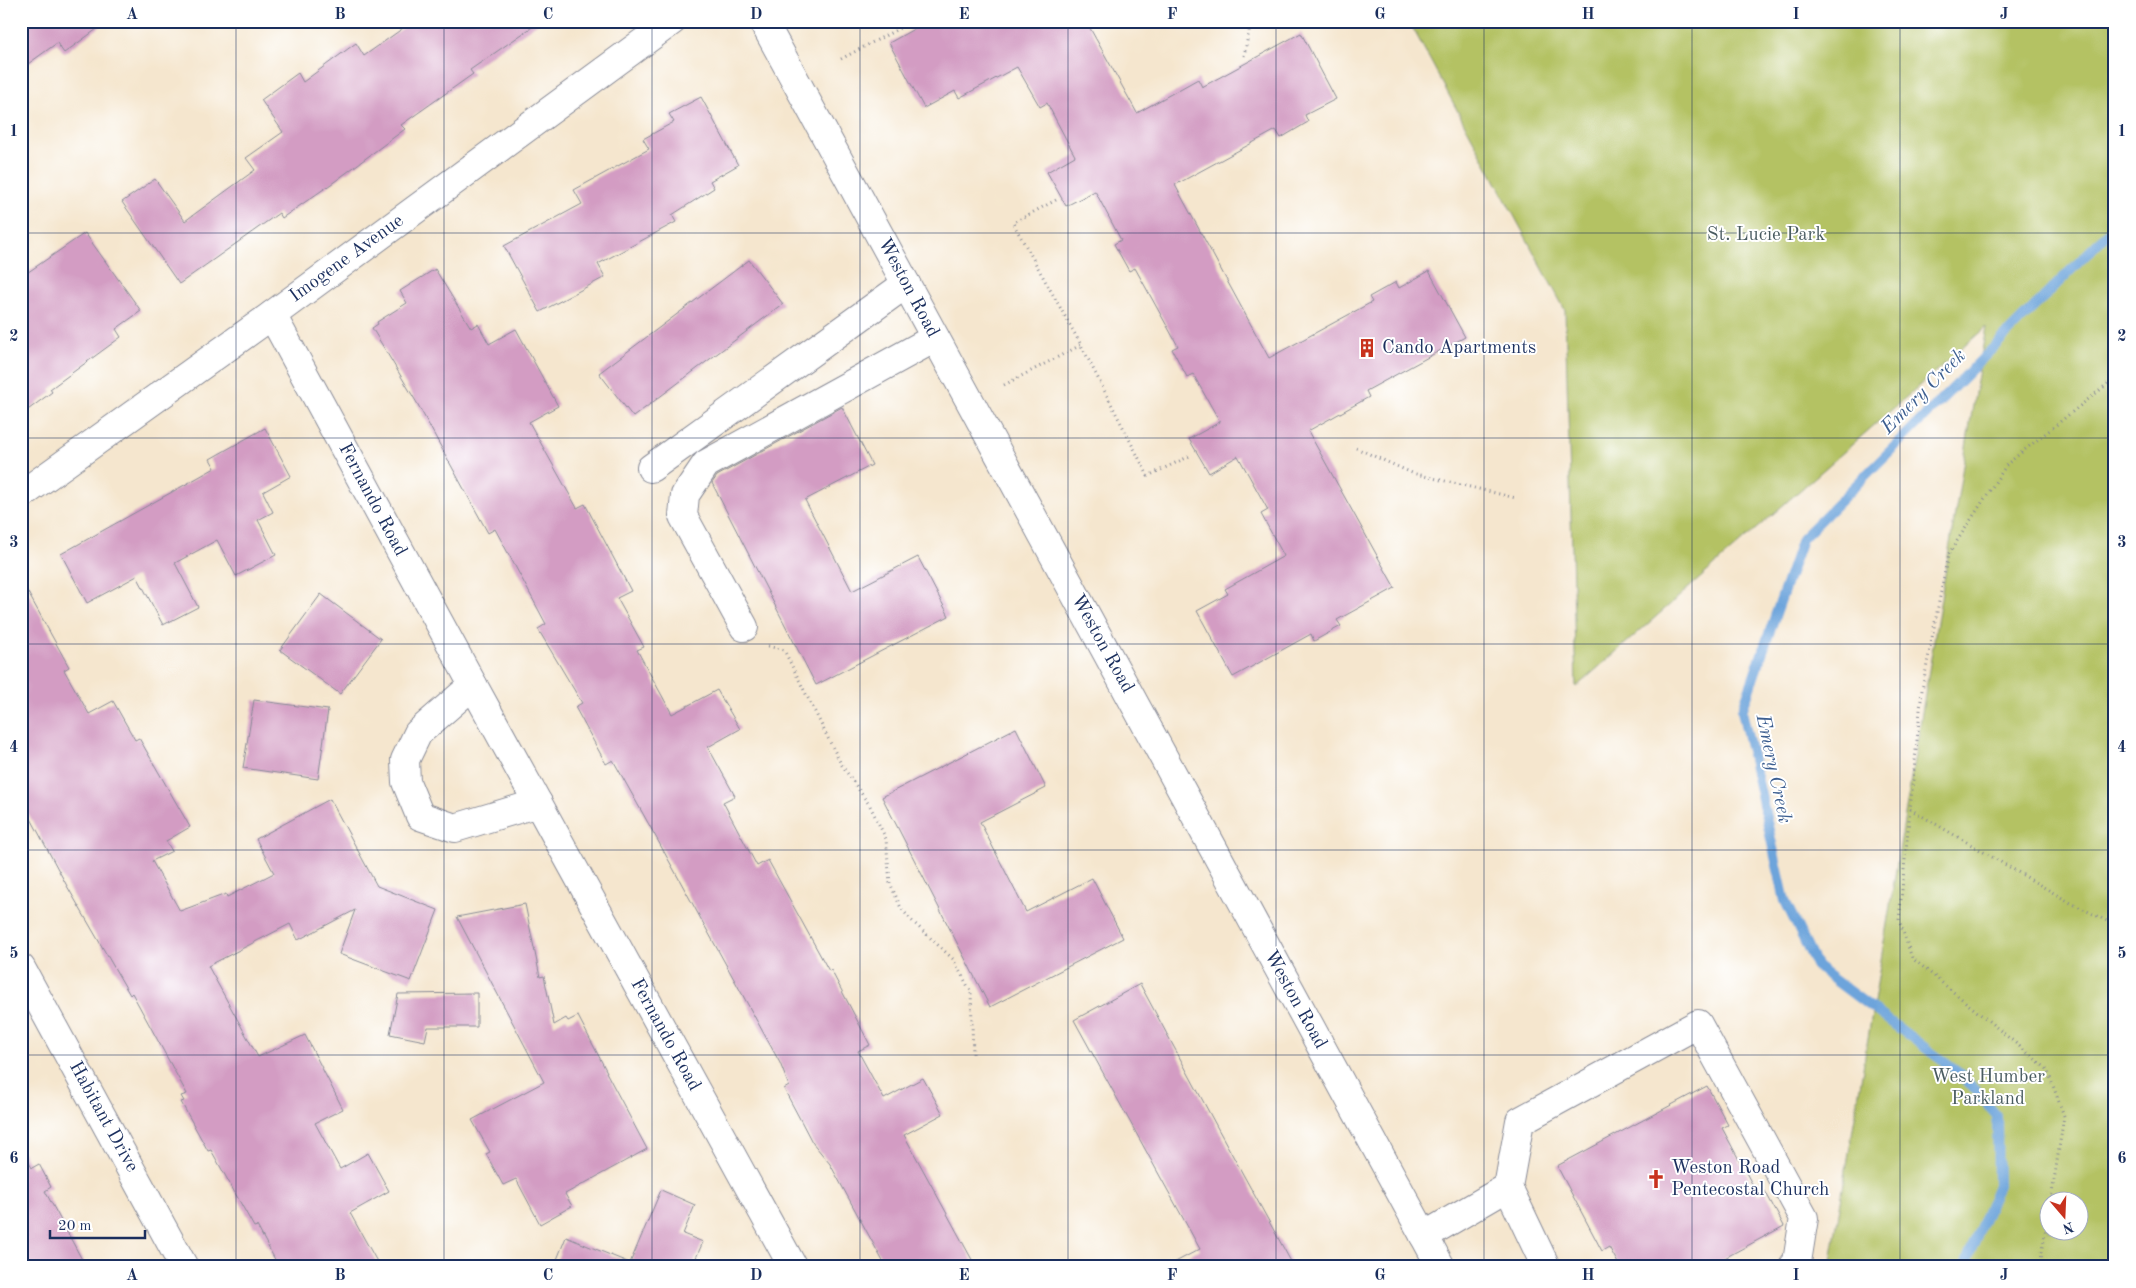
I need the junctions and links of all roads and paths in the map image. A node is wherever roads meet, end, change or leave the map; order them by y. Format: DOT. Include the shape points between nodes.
graph roads {
  1 [pos="672,21"];
  2 [pos="763,21"];
  3 [pos="913,21"];
  4 [pos="1251,21"];
  5 [pos="1244,56"];
  6 [pos="841,59"];
  7 [pos="1056,200"];
  8 [pos="906,284"];
  9 [pos="272,315"];
  10 [pos="935,338"];
  11 [pos="1081,345"];
  12 [pos="2115,378"];
  13 [pos="1004,384"];
  14 [pos="1356,448"];
  15 [pos="1190,456"];
  16 [pos="651,468"];
  17 [pos="21,495"];
  18 [pos="1516,498"];
  19 [pos="744,627"];
  20 [pos="473,685"];
  21 [pos="538,803"];
  22 [pos="1910,810"];
  23 [pos="2115,925"];
  24 [pos="21,968"];
  25 [pos="973,1054"];
  26 [pos="1508,1187"];
  27 [pos="2053,1190"];
  28 [pos="1424,1236"];
  29 [pos="2044,1240"];
  30 [pos="184,1267"];
  31 [pos="793,1267"];
  32 [pos="1441,1267"];
  33 [pos="1546,1267"];
  34 [pos="1793,1267"];
  35 [pos="2040,1267"];
  1 -- 9 [label="street, Imogene Avenue"];
  2 -- 8 [label="street, Weston Road"];
  3 -- 6 [label="path"];
  4 -- 5 [label="path"];
  7 -- 11 [label="path" via="1013,223"];
  8 -- 10 [label="street, Weston Road"];
  8 -- 16 [label="street"];
  9 -- 17 [label="street, Imogene Avenue"];
  9 -- 20 [label="street, Fernando Road"];
  10 -- 19 [label="street" via="706,464 684,495 683,516"];
  10 -- 28 [label="street, Weston Road"];
  11 -- 13 [label="path"];
  11 -- 15 [label="path" via="1148,476"];
  12 -- 22 [label="path" via="2007,464 1948,555 1922,690"];
  14 -- 18 [label="path" via="1412,474"];
  19 -- 25 [label="path" via="766,646 784,650 841,764 870,806 886,839 890,883 901,908 953,959 972,992"];
  20 -- 21 [label="street, Fernando Road"];
  20 -- 21 [label="street" via="418,734 405,760 406,782 420,816 455,828"];
  21 -- 31 [label="street, Fernando Road"];
  22 -- 23 [label="path"];
  22 -- 27 [label="path" via="1899,920 1912,958 2047,1069 2064,1116"];
  24 -- 30 [label="street, Habitant Drive"];
  26 -- 28 [label="street"];
  26 -- 33 [label="street"];
  26 -- 34 [label="street" via="1520,1120 1698,1024 1804,1218 1797,1262"];
  28 -- 32 [label="street, Weston Road"];
  29 -- 35 [label="path"];
}
